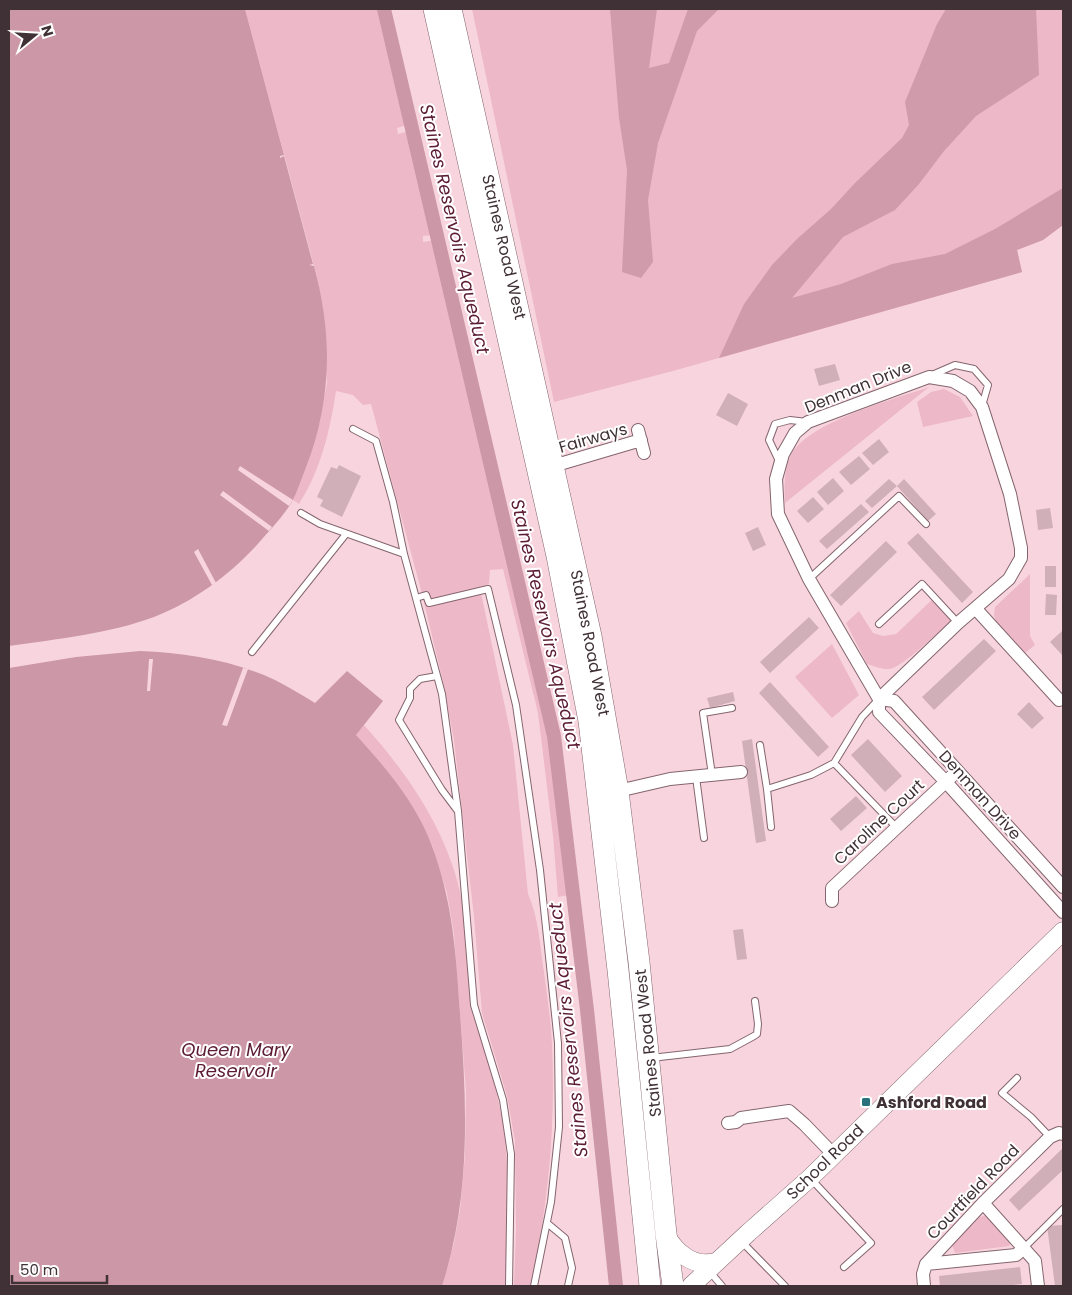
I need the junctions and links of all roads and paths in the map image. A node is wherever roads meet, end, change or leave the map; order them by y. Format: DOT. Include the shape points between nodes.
graph roads {
  1 [pos="434,9"];
  2 [pos="451,9"];
  3 [pos="929,377"];
  4 [pos="982,407"];
  5 [pos="808,422"];
  6 [pos="352,429"];
  7 [pos="641,441"];
  8 [pos="780,464"];
  9 [pos="554,466"];
  10 [pos="301,514"];
  11 [pos="926,524"];
  12 [pos="346,534"];
  13 [pos="404,554"];
  14 [pos="809,580"];
  15 [pos="416,598"];
  16 [pos="976,609"];
  17 [pos="958,623"];
  18 [pos="879,624"];
  19 [pos="252,652"];
  20 [pos="437,676"];
  21 [pos="879,699"];
  22 [pos="1059,700"];
  23 [pos="732,708"];
  24 [pos="760,745"];
  25 [pos="834,763"];
  26 [pos="957,771"];
  27 [pos="741,772"];
  28 [pos="712,775"];
  29 [pos="696,777"];
  30 [pos="946,782"];
  31 [pos="767,789"];
  32 [pos="618,791"];
  33 [pos="458,811"];
  34 [pos="771,827"];
  35 [pos="897,828"];
  36 [pos="704,838"];
  37 [pos="1063,888"];
  38 [pos="832,901"];
  39 [pos="1063,912"];
  40 [pos="1063,930"];
  41 [pos="755,1001"];
  42 [pos="650,1059"];
  43 [pos="1017,1078"];
  44 [pos="728,1123"];
  45 [pos="1063,1134"];
  46 [pos="1050,1137"];
  47 [pos="833,1154"];
  48 [pos="810,1178"];
  49 [pos="983,1203"];
  50 [pos="1063,1208"];
  51 [pos="546,1223"];
  52 [pos="666,1234"];
  53 [pos="740,1240"];
  54 [pos="1024,1248"];
  55 [pos="926,1264"];
  56 [pos="712,1266"];
  57 [pos="844,1267"];
  58 [pos="509,1286"];
  59 [pos="534,1286"];
  60 [pos="568,1286"];
  61 [pos="650,1286"];
  62 [pos="673,1286"];
  63 [pos="691,1286"];
  64 [pos="722,1286"];
  65 [pos="785,1286"];
  66 [pos="924,1286"];
  67 [pos="1038,1286"];
  1 -- 61 [label="highway, Staines Road West" via="557,556 588,713"];
  2 -- 9 [label="highway, Staines Road West"];
  3 -- 4 [label="street, Denman Drive" via="953,381 970,391"];
  3 -- 4 [label="lane" via="955,365 974,369 988,385"];
  3 -- 5 [label="street, Denman Drive"];
  4 -- 16 [label="street, Denman Drive" via="1010,494 1021,558 1009,579"];
  5 -- 8 [label="street, Denman Drive" via="796,433"];
  5 -- 8 [label="lane" via="790,420 775,424 770,440"];
  6 -- 13 [label="lane" via="376,441"];
  7 -- 9 [label="street, Fairways"];
  8 -- 14 [label="street, Denman Drive" via="776,478 778,514"];
  9 -- 32 [label="highway, Staines Road West" via="591,636"];
  10 -- 12 [label="lane"];
  11 -- 14 [label="lane" via="898,496"];
  12 -- 13 [label="lane"];
  12 -- 19 [label="lane"];
  13 -- 15 [label="lane"];
  14 -- 21 [label="street, Denman Drive"];
  15 -- 20 [label="lane"];
  15 -- 51 [label="lane" via="426,595 429,603 488,589 516,705 540,870 558,1043 559,1127"];
  16 -- 17 [label="street, Denman Drive"];
  16 -- 22 [label="street"];
  17 -- 18 [label="lane" via="922,584"];
  17 -- 21 [label="street, Denman Drive"];
  20 -- 33 [label="lane"];
  20 -- 33 [label="lane" via="420,679 410,689 410,698 400,720"];
  21 -- 25 [label="lane" via="862,716"];
  21 -- 26 [label="street, Denman Drive" via="894,701"];
  21 -- 30 [label="street, Denman Drive" via="879,712"];
  23 -- 28 [label="lane" via="703,714"];
  24 -- 31 [label="lane"];
  25 -- 31 [label="lane" via="811,775"];
  25 -- 35 [label="lane"];
  26 -- 30 [label="street, Caroline Court"];
  26 -- 37 [label="street, Denman Drive"];
  27 -- 28 [label="street"];
  28 -- 29 [label="street"];
  29 -- 32 [label="street" via="650,782"];
  29 -- 36 [label="lane"];
  30 -- 35 [label="street, Caroline Court"];
  30 -- 39 [label="street, Denman Drive"];
  31 -- 34 [label="lane"];
  32 -- 42 [label="highway, Staines Road West"];
  33 -- 58 [label="lane" via="474,1006 503,1100 511,1154"];
  35 -- 38 [label="street, Caroline Court" via="832,888"];
  40 -- 47 [label="main road, School Road"];
  41 -- 42 [label="lane" via="758,1024 754,1036 730,1049"];
  42 -- 52 [label="highway, Staines Road West"];
  43 -- 46 [label="lane" via="1002,1093"];
  44 -- 47 [label="street" via="741,1118 789,1112"];
  45 -- 46 [label="street"];
  46 -- 49 [label="street, Courtfield Road"];
  47 -- 48 [label="main road, School Road"];
  48 -- 53 [label="main road, School Road"];
  48 -- 57 [label="lane" via="870,1244"];
  49 -- 54 [label="street"];
  49 -- 55 [label="street, Courtfield Road"];
  50 -- 54 [label="lane"];
  51 -- 59 [label="lane"];
  51 -- 60 [label="lane" via="565,1238 572,1268"];
  52 -- 56 [label="main road" via="682,1255"];
  52 -- 62 [label="highway, Staines Road West"];
  53 -- 56 [label="main road, School Road"];
  53 -- 65 [label="lane"];
  54 -- 55 [label="street" via="1016,1255"];
  54 -- 67 [label="street" via="1035,1261"];
  55 -- 66 [label="street, Courtfield Road"];
  56 -- 63 [label="main road, School Road"];
  56 -- 64 [label="lane"];
}
